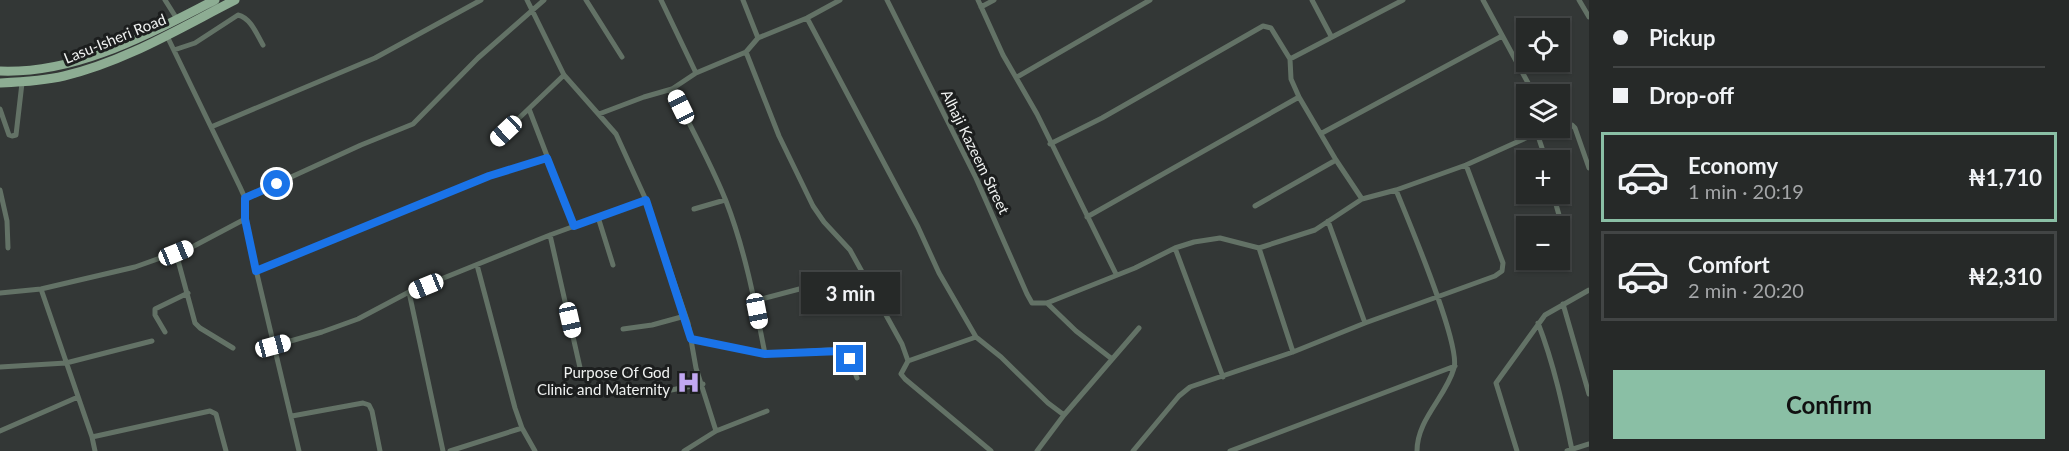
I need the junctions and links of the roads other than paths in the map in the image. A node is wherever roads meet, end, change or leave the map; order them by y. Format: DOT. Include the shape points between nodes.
graph roads {
  1 [pos="165,0"];
  2 [pos="215,0"];
  3 [pos="235,0"];
  4 [pos="480,0"];
  5 [pos="527,0"];
  6 [pos="544,0"];
  7 [pos="586,0"];
  8 [pos="661,0"];
  9 [pos="743,0"];
  10 [pos="840,0"];
  11 [pos="887,0"];
  12 [pos="978,0"];
  13 [pos="994,0"];
  14 [pos="1150,0"];
  15 [pos="1312,0"];
  16 [pos="1403,0"];
  17 [pos="1483,0"];
  18 [pos="1579,0"];
  19 [pos="981,7"];
  20 [pos="534,10"];
  21 [pos="1589,17"];
  22 [pos="807,18"];
  23 [pos="177,19"];
  24 [pos="167,36"];
  25 [pos="1331,36"];
  26 [pos="1502,36"];
  27 [pos="758,38"];
  28 [pos="263,45"];
  29 [pos="174,50"];
  30 [pos="746,52"];
  31 [pos="622,57"];
  32 [pos="1290,59"];
  33 [pos="0,71"];
  34 [pos="696,74"];
  35 [pos="564,75"];
  36 [pos="1017,77"];
  37 [pos="0,82"];
  38 [pos="22,82"];
  39 [pos="1528,84"];
  40 [pos="672,89"];
  41 [pos="1299,97"];
  42 [pos="0,109"];
  43 [pos="529,109"];
  44 [pos="599,114"];
  45 [pos="1570,125"];
  46 [pos="211,127"];
  47 [pos="1322,133"];
  48 [pos="1526,138"];
  49 [pos="494,142"];
  50 [pos="1050,144"];
  51 [pos="547,158"];
  52 [pos="1336,160"];
  53 [pos="1466,165"];
  54 [pos="1589,168"];
  55 [pos="0,190"];
  56 [pos="1396,190"];
  57 [pos="245,198"];
  58 [pos="1362,199"];
  59 [pos="646,200"];
  60 [pos="725,200"];
  61 [pos="1255,206"];
  62 [pos="694,209"];
  63 [pos="598,217"];
  64 [pos="1087,217"];
  65 [pos="245,219"];
  66 [pos="1328,221"];
  67 [pos="574,226"];
  68 [pos="550,235"];
  69 [pos="8,248"];
  70 [pos="1175,248"];
  71 [pos="1259,248"];
  72 [pos="176,253"];
  73 [pos="477,265"];
  74 [pos="613,265"];
  75 [pos="256,271"];
  76 [pos="1116,274"];
  77 [pos="807,287"];
  78 [pos="41,289"];
  79 [pos="1589,290"];
  80 [pos="409,292"];
  81 [pos="0,293"];
  82 [pos="188,293"];
  83 [pos="1437,296"];
  84 [pos="754,301"];
  85 [pos="1047,303"];
  86 [pos="1563,304"];
  87 [pos="685,316"];
  88 [pos="1365,323"];
  89 [pos="1538,323"];
  90 [pos="1139,328"];
  91 [pos="623,329"];
  92 [pos="165,332"];
  93 [pos="976,337"];
  94 [pos="691,339"];
  95 [pos="152,341"];
  96 [pos="273,346"];
  97 [pos="233,348"];
  98 [pos="1293,352"];
  99 [pos="765,354"];
  100 [pos="1112,359"];
  101 [pos="908,361"];
  102 [pos="66,363"];
  103 [pos="1455,366"];
  104 [pos="0,367"];
  105 [pos="581,372"];
  106 [pos="1223,377"];
  107 [pos="857,378"];
  108 [pos="703,384"];
  109 [pos="1589,394"];
  110 [pos="633,395"];
  111 [pos="78,397"];
  112 [pos="767,411"];
  113 [pos="1064,415"];
  114 [pos="292,416"];
  115 [pos="522,428"];
  116 [pos="0,431"];
  117 [pos="716,431"];
  118 [pos="92,437"];
  119 [pos="1589,444"];
  120 [pos="1570,450"];
  121 [pos="95,451"];
  122 [pos="226,451"];
  123 [pos="299,451"];
  124 [pos="380,451"];
  125 [pos="443,451"];
  126 [pos="450,451"];
  127 [pos="535,451"];
  128 [pos="684,451"];
  129 [pos="991,451"];
  130 [pos="1037,451"];
  131 [pos="1133,451"];
  132 [pos="1230,451"];
  133 [pos="1417,451"];
  134 [pos="1517,451"];
  1 -- 23 [label="street"];
  2 -- 23 [label="main road, Lasu-Isheri Road"];
  3 -- 24 [label="main road, Lasu-Isheri Road"];
  4 -- 46 [label="street" via="375,58"];
  5 -- 20 [label="street"];
  6 -- 20 [label="street"];
  7 -- 31 [label="street"];
  8 -- 34 [label="street"];
  9 -- 27 [label="street"];
  10 -- 22 [label="street"];
  11 -- 85 [label="street, Alhaji Kazeem Street" via="976,178 1027,294 1032,303"];
  12 -- 19 [label="street"];
  13 -- 19 [label="street"];
  14 -- 36 [label="street"];
  15 -- 25 [label="street"];
  16 -- 25 [label="street"];
  17 -- 26 [label="street"];
  18 -- 21 [label="street"];
  19 -- 36 [label="street"];
  20 -- 35 [label="street"];
  20 -- 57 [label="street" via="478,58 413,124"];
  22 -- 27 [label="street"];
  22 -- 93 [label="street"];
  23 -- 33 [label="main road, Lasu-Isheri Road" via="80,61 46,69"];
  24 -- 29 [label="street"];
  24 -- 38 [label="main road, Lasu-Isheri Road" via="80,71"];
  25 -- 32 [label="street"];
  26 -- 39 [label="street"];
  26 -- 47 [label="street"];
  27 -- 30 [label="street"];
  28 -- 29 [label="street" via="251,24 238,15 195,43"];
  29 -- 46 [label="street"];
  30 -- 34 [label="street"];
  30 -- 101 [label="street" via="779,136 813,206 850,250"];
  32 -- 41 [label="street" via="1291,79"];
  32 -- 50 [label="street" via="1271,28 1263,26"];
  34 -- 40 [label="street"];
  35 -- 43 [label="street"];
  35 -- 44 [label="street"];
  36 -- 50 [label="street"];
  37 -- 38 [label="main road, Lasu-Isheri Road"];
  38 -- 42 [label="street" via="16,135 9,135"];
  40 -- 44 [label="street"];
  40 -- 60 [label="street"];
  41 -- 47 [label="street"];
  41 -- 64 [label="street"];
  43 -- 49 [label="street"];
  43 -- 51 [label="street"];
  44 -- 59 [label="street" via="616,134"];
  45 -- 54 [label="street" via="1575,128"];
  46 -- 57 [label="street"];
  47 -- 52 [label="street"];
  48 -- 53 [label="street"];
  50 -- 64 [label="street"];
  51 -- 67 [label="street"];
  51 -- 75 [label="street" via="478,180"];
  52 -- 58 [label="street"];
  52 -- 61 [label="street"];
  53 -- 56 [label="street"];
  53 -- 83 [label="street" via="1503,263 1502,271"];
  55 -- 69 [label="street"];
  56 -- 58 [label="street"];
  56 -- 83 [label="street"];
  57 -- 65 [label="street"];
  58 -- 66 [label="street"];
  59 -- 63 [label="street"];
  59 -- 87 [label="street"];
  60 -- 62 [label="street"];
  60 -- 84 [label="street"];
  63 -- 67 [label="street"];
  63 -- 74 [label="street"];
  64 -- 76 [label="street"];
  65 -- 72 [label="street"];
  65 -- 75 [label="street"];
  66 -- 71 [label="street" via="1315,230"];
  66 -- 88 [label="street"];
  67 -- 68 [label="street"];
  68 -- 73 [label="street"];
  68 -- 105 [label="street"];
  70 -- 71 [label="street" via="1215,238"];
  70 -- 76 [label="street"];
  70 -- 106 [label="street"];
  71 -- 98 [label="street"];
  72 -- 78 [label="street" via="117,272"];
  72 -- 82 [label="street"];
  73 -- 80 [label="street"];
  73 -- 115 [label="street"];
  75 -- 96 [label="street"];
  76 -- 85 [label="street"];
  77 -- 84 [label="street"];
  78 -- 81 [label="street"];
  78 -- 102 [label="street"];
  79 -- 86 [label="street"];
  80 -- 96 [label="street" via="358,319"];
  80 -- 125 [label="street"];
  82 -- 92 [label="street" via="155,309"];
  82 -- 97 [label="street" via="195,323"];
  83 -- 88 [label="street"];
  83 -- 103 [label="street" via="1454,348"];
  84 -- 99 [label="street"];
  85 -- 100 [label="street"];
  86 -- 89 [label="street"];
  86 -- 109 [label="street"];
  87 -- 91 [label="street"];
  87 -- 94 [label="street"];
  88 -- 98 [label="street"];
  89 -- 120 [label="street" via="1556,379"];
  89 -- 134 [label="street" via="1496,383"];
  90 -- 100 [label="street"];
  93 -- 101 [label="street"];
  93 -- 113 [label="street"];
  94 -- 99 [label="street"];
  94 -- 108 [label="street"];
  95 -- 102 [label="street"];
  96 -- 114 [label="street"];
  98 -- 106 [label="street"];
  99 -- 107 [label="street" via="844,352"];
  100 -- 113 [label="street"];
  101 -- 129 [label="street" via="902,374 904,379"];
  102 -- 104 [label="street"];
  102 -- 111 [label="street"];
  103 -- 132 [label="street"];
  103 -- 133 [label="street" via="1421,428"];
  106 -- 131 [label="street" via="1201,382 1179,396"];
  108 -- 110 [label="street"];
  108 -- 117 [label="street"];
  111 -- 116 [label="street"];
  111 -- 118 [label="street"];
  112 -- 117 [label="street"];
  113 -- 130 [label="street"];
  114 -- 123 [label="street"];
  114 -- 124 [label="street" via="369,405"];
  115 -- 126 [label="street"];
  115 -- 127 [label="street"];
  117 -- 128 [label="street"];
  118 -- 121 [label="street"];
  118 -- 122 [label="street" via="210,411 216,414"];
  119 -- 120 [label="street"];
}
